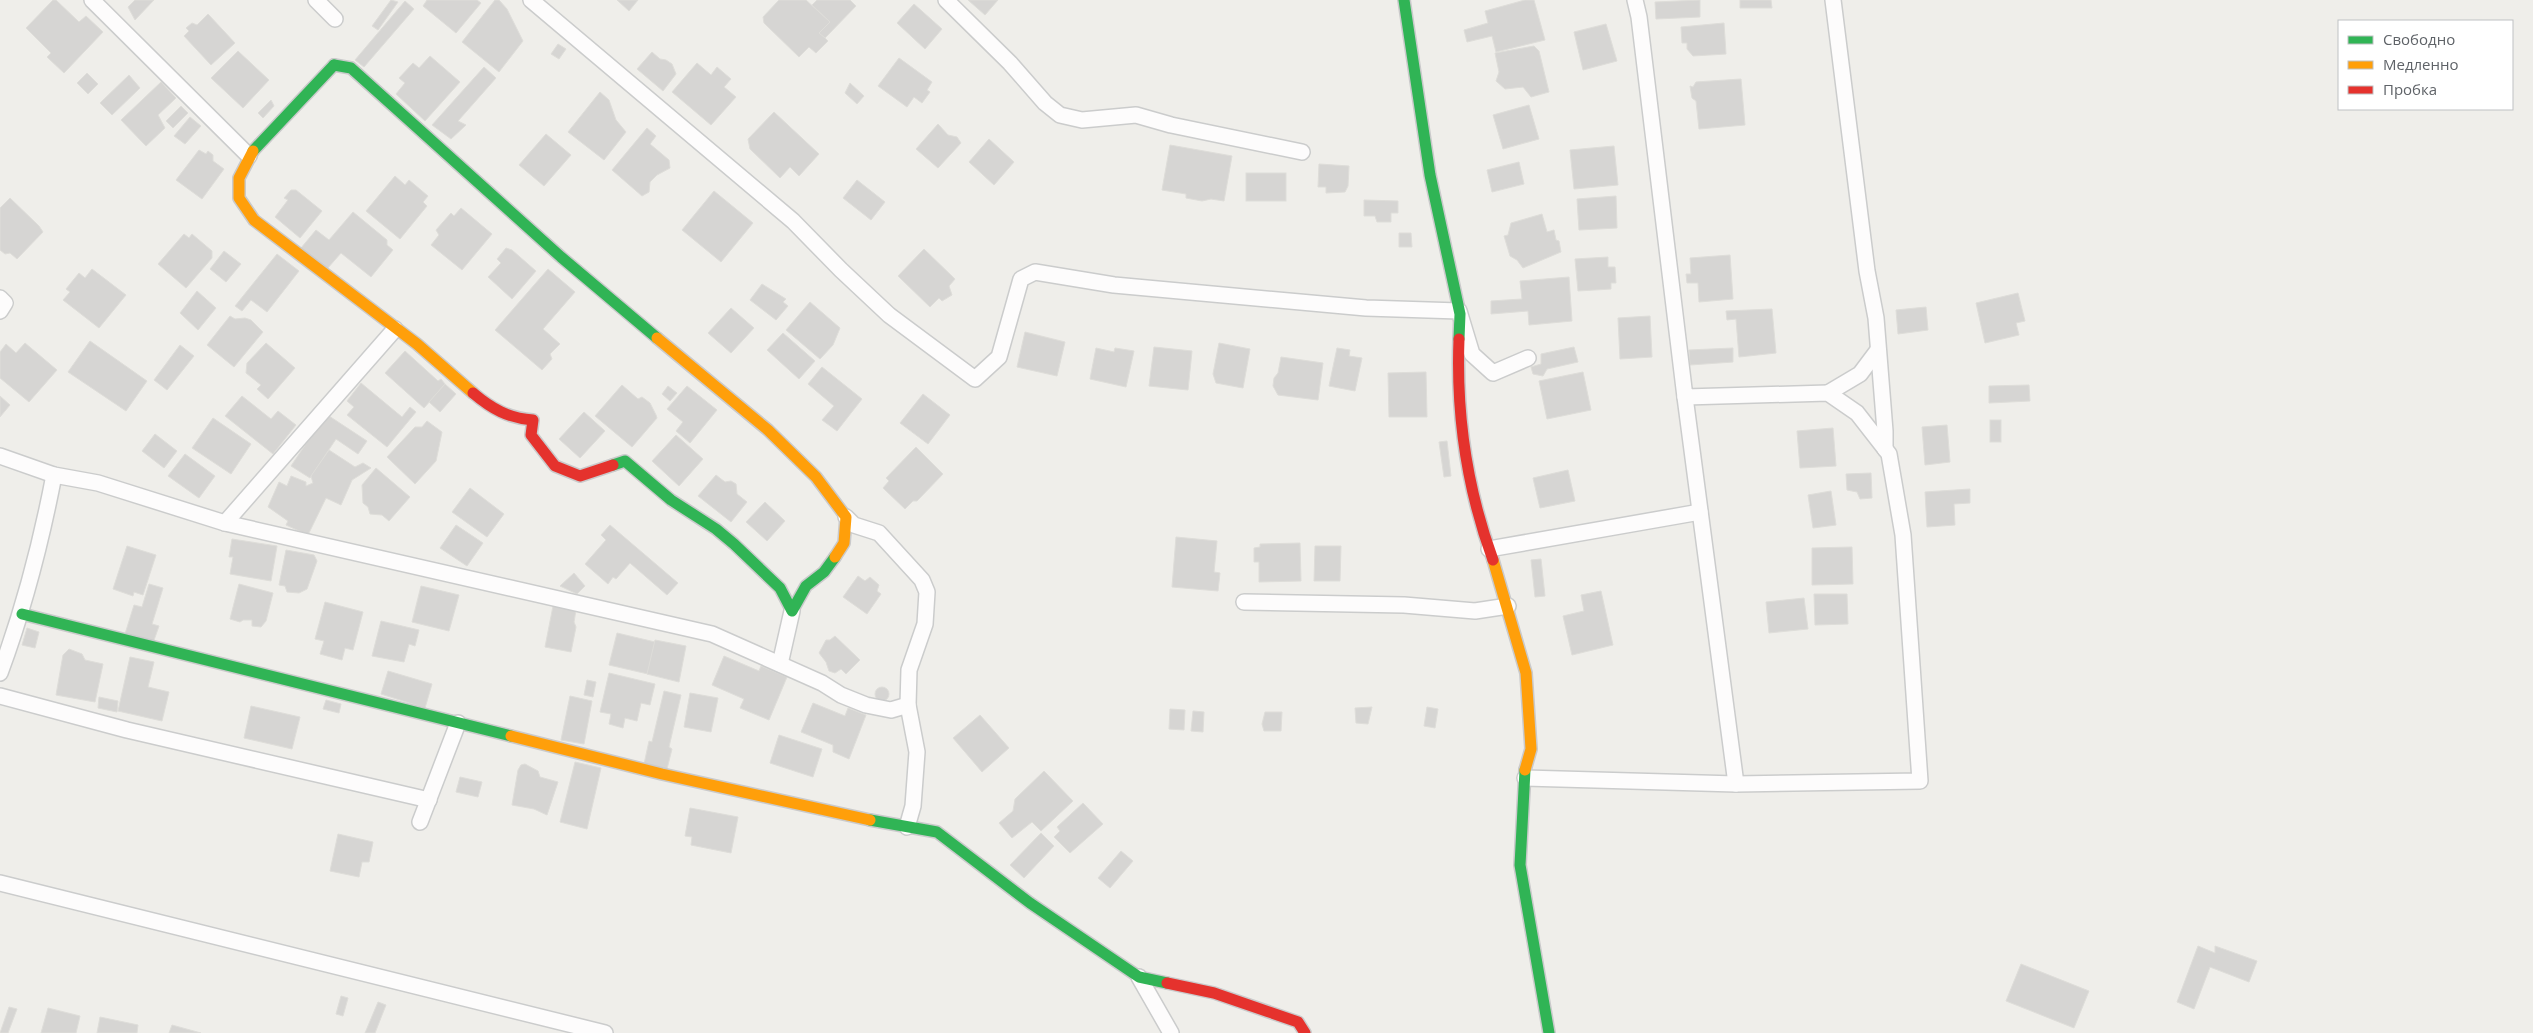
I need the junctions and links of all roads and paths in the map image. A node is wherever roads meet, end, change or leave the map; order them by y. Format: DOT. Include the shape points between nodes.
graph roads {
  1 [pos="92,0"];
  2 [pos="316,0"];
  3 [pos="531,0"];
  4 [pos="946,0"];
  5 [pos="1404,0"];
  6 [pos="1635,0"];
  7 [pos="1833,0"];
  8 [pos="334,19"];
  9 [pos="1302,152"];
  10 [pos="249,156"];
  11 [pos="0,298"];
  12 [pos="0,311"];
  13 [pos="1459,311"];
  14 [pos="395,329"];
  15 [pos="1878,350"];
  16 [pos="1528,358"];
  17 [pos="1828,393"];
  18 [pos="1685,397"];
  19 [pos="1885,449"];
  20 [pos="0,456"];
  21 [pos="54,475"];
  22 [pos="1700,512"];
  23 [pos="846,518"];
  24 [pos="225,523"];
  25 [pos="1489,549"];
  26 [pos="1244,602"];
  27 [pos="1508,606"];
  28 [pos="792,611"];
  29 [pos="22,614"];
  30 [pos="780,664"];
  31 [pos="0,673"];
  32 [pos="0,696"];
  33 [pos="908,705"];
  34 [pos="458,723"];
  35 [pos="1525,778"];
  36 [pos="1736,784"];
  37 [pos="429,800"];
  38 [pos="420,822"];
  39 [pos="907,827"];
  40 [pos="0,883"];
  41 [pos="1139,977"];
  42 [pos="605,1033"];
  43 [pos="1171,1033"];
  44 [pos="1305,1033"];
  45 [pos="1549,1033"];
  1 -- 10 [label="street"];
  2 -- 8 [label="street"];
  3 -- 13 [label="street" via="793,221 889,315 975,379 999,356 1022,280 1035,272 1114,285 1366,308"];
  4 -- 9 [label="street" via="1060,115 1082,120 1136,115"];
  5 -- 13 [label="street" via="1430,175"];
  6 -- 18 [label="street"];
  7 -- 15 [label="street"];
  10 -- 14 [label="street" via="239,178 239,198 254,220"];
  10 -- 23 [label="street" via="334,65 352,68 561,257 768,430 816,477"];
  11 -- 12 [label="street" via="5,303"];
  13 -- 16 [label="street" via="1472,354 1493,373"];
  13 -- 25 [label="street" via="1457,384 1464,448 1478,518"];
  14 -- 24 [label="street"];
  14 -- 28 [label="street" via="492,409 517,419 533,420 531,435 555,466 580,476 625,461 671,500 734,544 780,588"];
  15 -- 17 [label="street" via="1860,374"];
  15 -- 19 [label="street"];
  17 -- 18 [label="street"];
  17 -- 19 [label="street" via="1858,413"];
  18 -- 22 [label="street"];
  19 -- 36 [label="street" via="1889,454 1903,536 1920,780"];
  20 -- 21 [label="street"];
  21 -- 24 [label="street" via="98,483"];
  21 -- 29 [label="street"];
  22 -- 25 [label="street"];
  22 -- 36 [label="street"];
  23 -- 28 [label="street" via="844,543 824,572 806,586"];
  23 -- 33 [label="street" via="854,525 879,533 922,580 927,592 926,624 910,670"];
  24 -- 30 [label="street" via="712,634"];
  25 -- 27 [label="street"];
  26 -- 27 [label="street" via="1404,605 1475,611"];
  27 -- 35 [label="street" via="1526,673 1531,749"];
  28 -- 30 [label="street"];
  29 -- 31 [label="street"];
  29 -- 34 [label="street"];
  30 -- 33 [label="street" via="866,705 891,710"];
  32 -- 37 [label="street" via="127,730"];
  33 -- 39 [label="street" via="917,752 913,806"];
  34 -- 37 [label="street"];
  34 -- 39 [label="street" via="832,813"];
  35 -- 36 [label="street"];
  35 -- 45 [label="street" via="1520,865"];
  37 -- 38 [label="street"];
  39 -- 41 [label="street" via="937,832 1030,903"];
  40 -- 42 [label="street"];
  41 -- 43 [label="street"];
  41 -- 44 [label="street" via="1214,993 1298,1022"];
}
